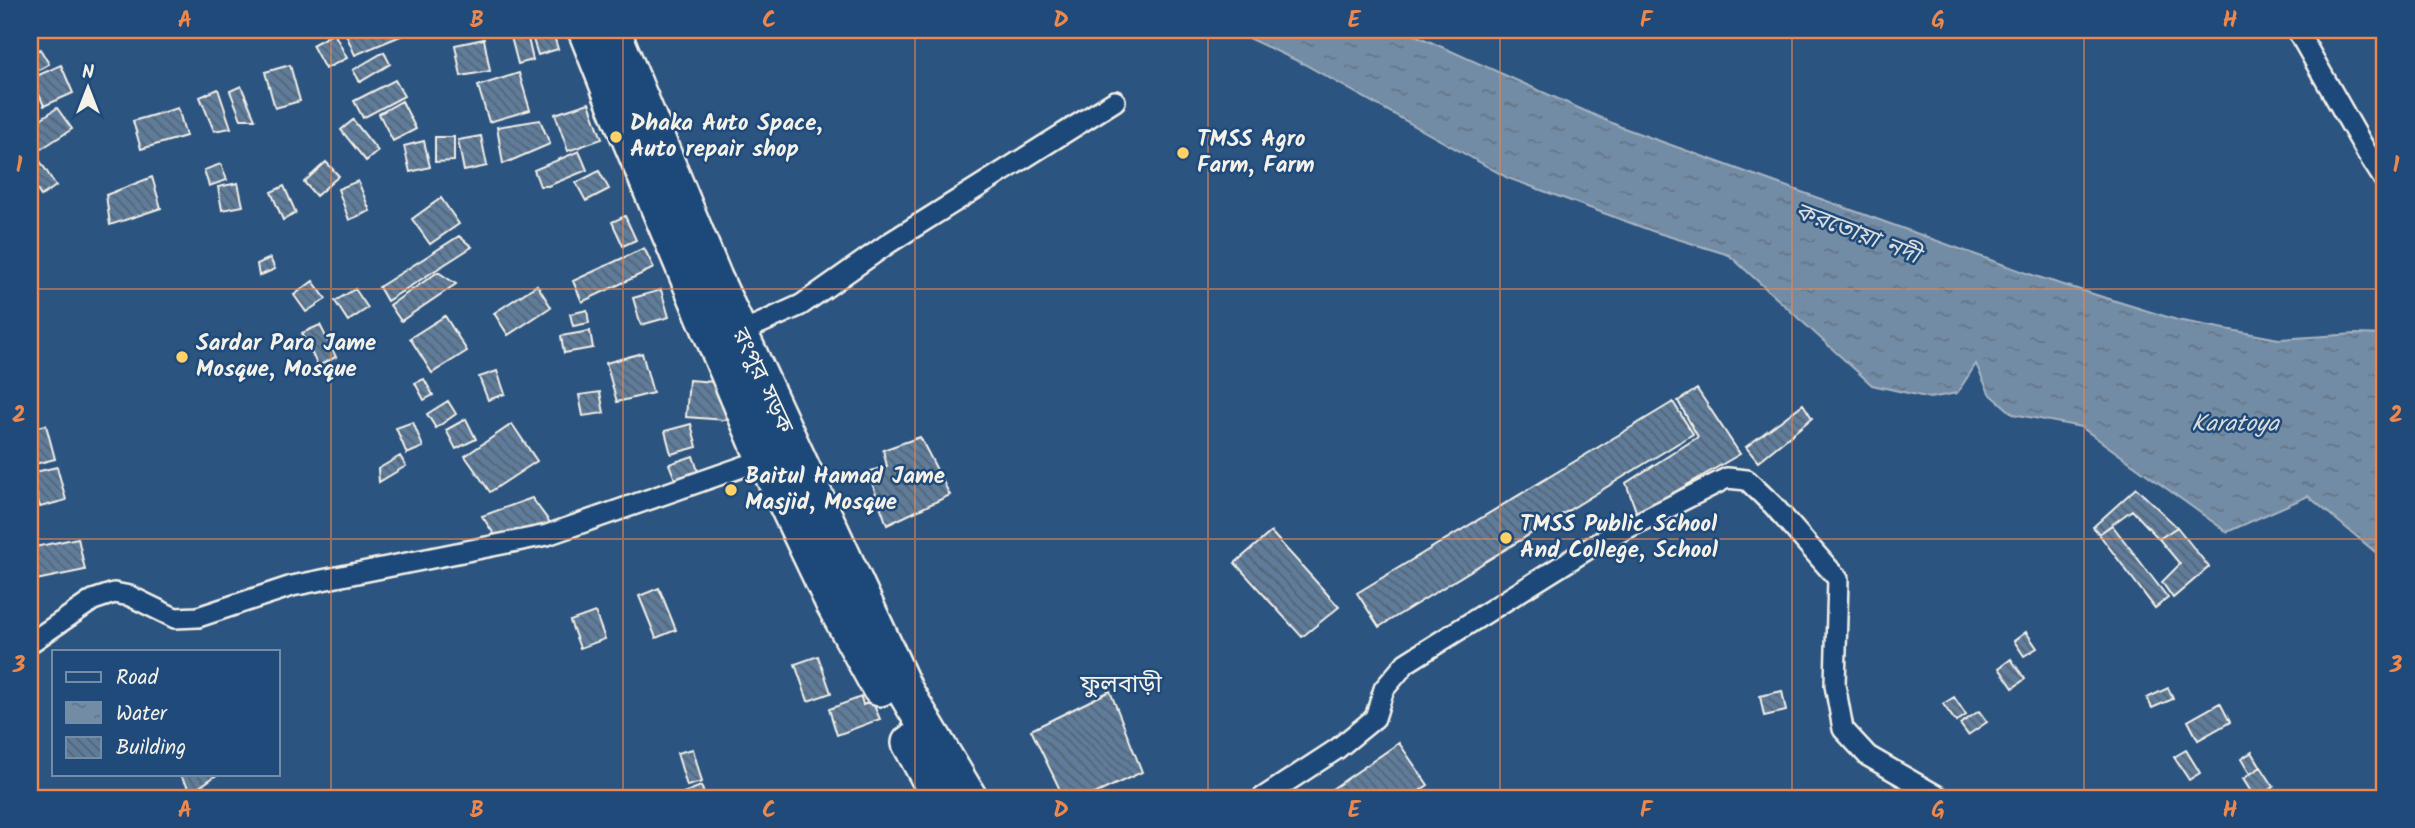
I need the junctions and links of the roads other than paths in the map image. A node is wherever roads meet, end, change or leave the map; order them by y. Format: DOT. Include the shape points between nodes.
graph roads {
  1 [pos="586,30"];
  2 [pos="612,30"];
  3 [pos="2297,30"];
  4 [pos="1115,101"];
  5 [pos="2385,181"];
  6 [pos="739,333"];
  7 [pos="765,459"];
  8 [pos="30,643"];
  9 [pos="940,798"];
  10 [pos="969,798"];
  11 [pos="1262,798"];
  12 [pos="1941,798"];
  1 -- 7 [label="highway, রংপুর সড়ক"];
  2 -- 6 [label="highway, রংপুর সড়ক"];
  3 -- 5 [label="street"];
  4 -- 6 [label="street" via="889,243 801,305"];
  6 -- 10 [label="highway, রংপুর সড়ক" via="905,691"];
  7 -- 8 [label="street" via="547,535 292,586 198,617 175,618 114,593 93,600"];
  7 -- 9 [label="highway, রংপুর সড়ক" via="833,602"];
  11 -- 12 [label="street" via="1375,718 1384,689 1406,663 1596,544 1727,478 1747,480 1838,579 1835,685 1843,729 1868,756"];
}
